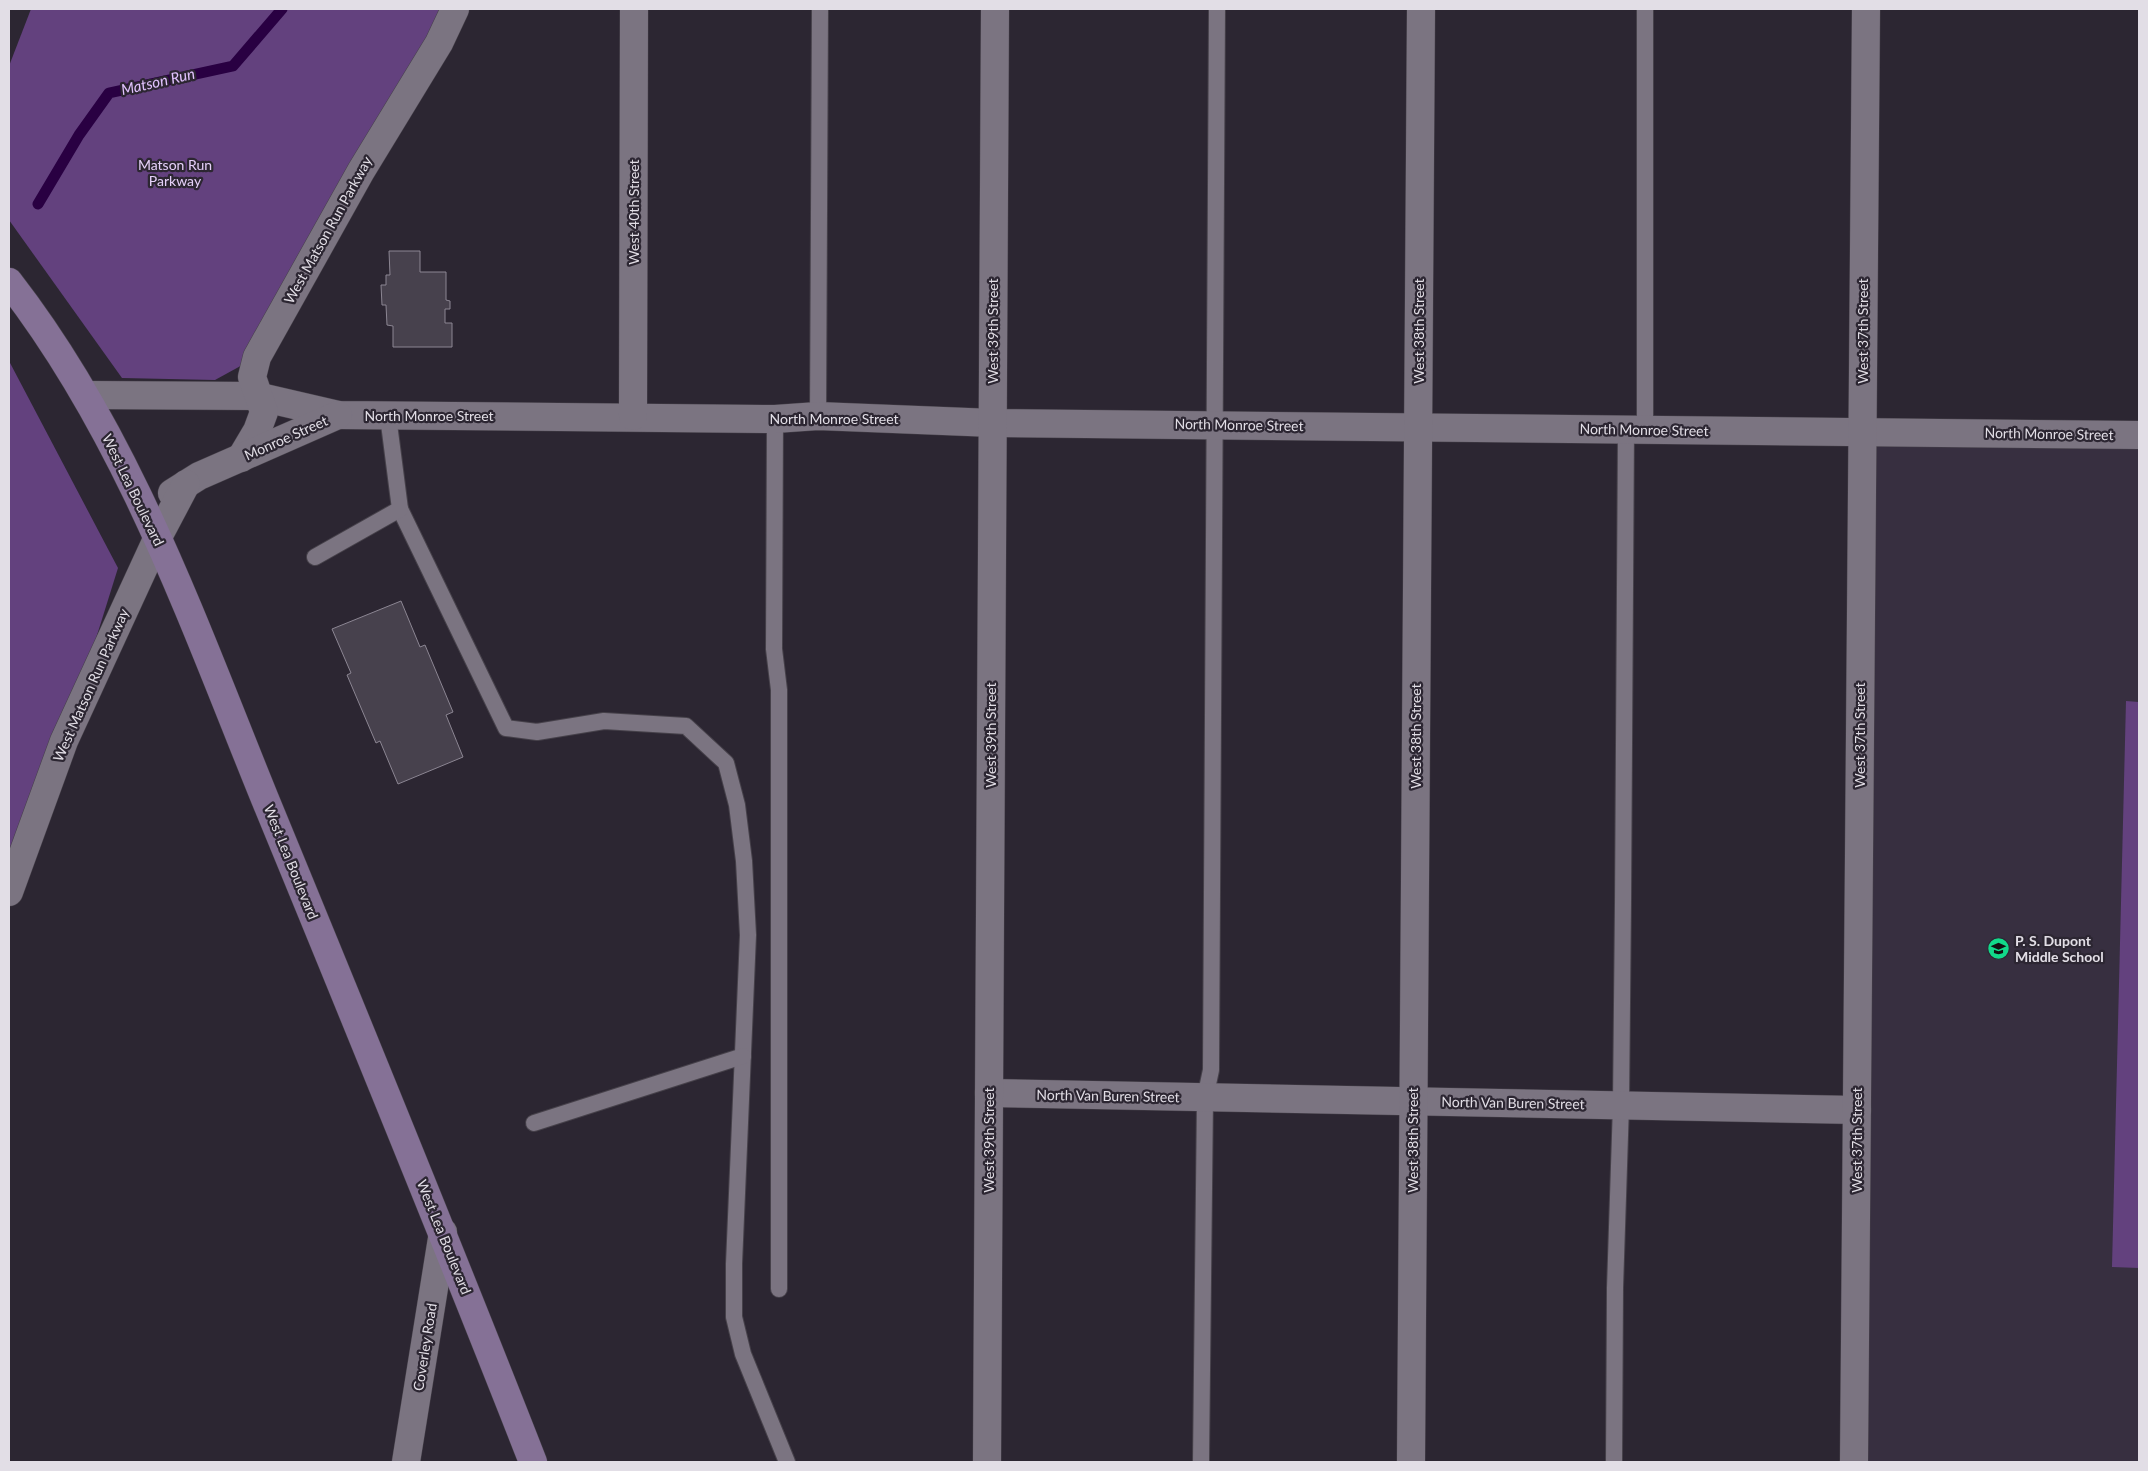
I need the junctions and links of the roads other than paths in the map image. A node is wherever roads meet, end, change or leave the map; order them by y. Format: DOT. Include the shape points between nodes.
graph roads {
  1 [pos="455,9"];
  2 [pos="634,9"];
  3 [pos="820,9"];
  4 [pos="995,9"];
  5 [pos="1217,9"];
  6 [pos="1421,9"];
  7 [pos="1645,9"];
  8 [pos="1866,9"];
  9 [pos="9,282"];
  10 [pos="86,395"];
  11 [pos="256,396"];
  12 [pos="338,415"];
  13 [pos="388,416"];
  14 [pos="633,416"];
  15 [pos="818,416"];
  16 [pos="775,419"];
  17 [pos="993,423"];
  18 [pos="1213,425"];
  19 [pos="1418,428"];
  20 [pos="1636,430"];
  21 [pos="1862,432"];
  22 [pos="2139,435"];
  23 [pos="241,458"];
  24 [pos="186,484"];
  25 [pos="400,509"];
  26 [pos="146,514"];
  27 [pos="158,539"];
  28 [pos="314,557"];
  29 [pos="9,892"];
  30 [pos="743,1056"];
  31 [pos="989,1093"];
  32 [pos="1204,1098"];
  33 [pos="1413,1101"];
  34 [pos="1621,1106"];
  35 [pos="1857,1110"];
  36 [pos="534,1123"];
  37 [pos="443,1232"];
  38 [pos="779,1289"];
  39 [pos="406,1462"];
  40 [pos="534,1462"];
  41 [pos="786,1462"];
  42 [pos="987,1462"];
  43 [pos="1201,1462"];
  44 [pos="1411,1462"];
  45 [pos="1614,1462"];
  46 [pos="1854,1462"];
  1 -- 11 [label="street, West Matson Run Parkway" via="439,43 360,171 257,357 252,377"];
  2 -- 14 [label="street, West 40th Street"];
  3 -- 15 [label="lane"];
  4 -- 17 [label="street, West 39th Street"];
  5 -- 18 [label="lane"];
  6 -- 19 [label="street, West 38th Street"];
  7 -- 20 [label="lane"];
  8 -- 21 [label="street, West 37th Street"];
  9 -- 10 [label="street, West Lea Boulevard"];
  10 -- 11 [label="street, Monroe Street"];
  10 -- 26 [label="street, West Lea Boulevard"];
  11 -- 12 [label="street, Monroe Street"];
  11 -- 23 [label="street, West Matson Run Parkway" via="264,412"];
  12 -- 13 [label="street, North Monroe Street"];
  12 -- 23 [label="street, Monroe Street"];
  13 -- 14 [label="street, North Monroe Street"];
  13 -- 25 [label="lane"];
  14 -- 16 [label="street, North Monroe Street"];
  15 -- 16 [label="street, North Monroe Street"];
  15 -- 17 [label="street, North Monroe Street"];
  16 -- 38 [label="lane" via="774,649 779,690"];
  17 -- 18 [label="street, North Monroe Street"];
  17 -- 31 [label="street, West 39th Street"];
  18 -- 19 [label="street, North Monroe Street"];
  18 -- 32 [label="lane" via="1212,1070"];
  19 -- 20 [label="street, North Monroe Street"];
  19 -- 33 [label="street, West 38th Street"];
  20 -- 21 [label="street, North Monroe Street"];
  20 -- 34 [label="lane"];
  21 -- 22 [label="street, North Monroe Street"];
  21 -- 35 [label="street, West 37th Street"];
  23 -- 24 [label="street, Monroe Street"];
  24 -- 26 [label="street, Monroe Street"];
  24 -- 27 [label="street, West Matson Run Parkway"];
  25 -- 28 [label="lane"];
  25 -- 30 [label="lane" via="506,728 537,732 604,721 686,726 726,763 737,805 745,879 748,935"];
  26 -- 27 [label="street, West Lea Boulevard"];
  27 -- 29 [label="street, West Matson Run Parkway" via="51,772"];
  27 -- 37 [label="street, West Lea Boulevard"];
  30 -- 36 [label="lane"];
  30 -- 41 [label="lane" via="734,1317 743,1354"];
  31 -- 32 [label="street, North Van Buren Street"];
  31 -- 42 [label="street, West 39th Street"];
  32 -- 33 [label="street, North Van Buren Street"];
  32 -- 43 [label="lane"];
  33 -- 34 [label="street, North Van Buren Street"];
  33 -- 44 [label="street, West 38th Street"];
  34 -- 35 [label="street, North Van Buren Street"];
  34 -- 45 [label="lane"];
  35 -- 46 [label="street, West 37th Street"];
  37 -- 39 [label="street, Coverley Road"];
  37 -- 40 [label="street, West Lea Boulevard"];
}
